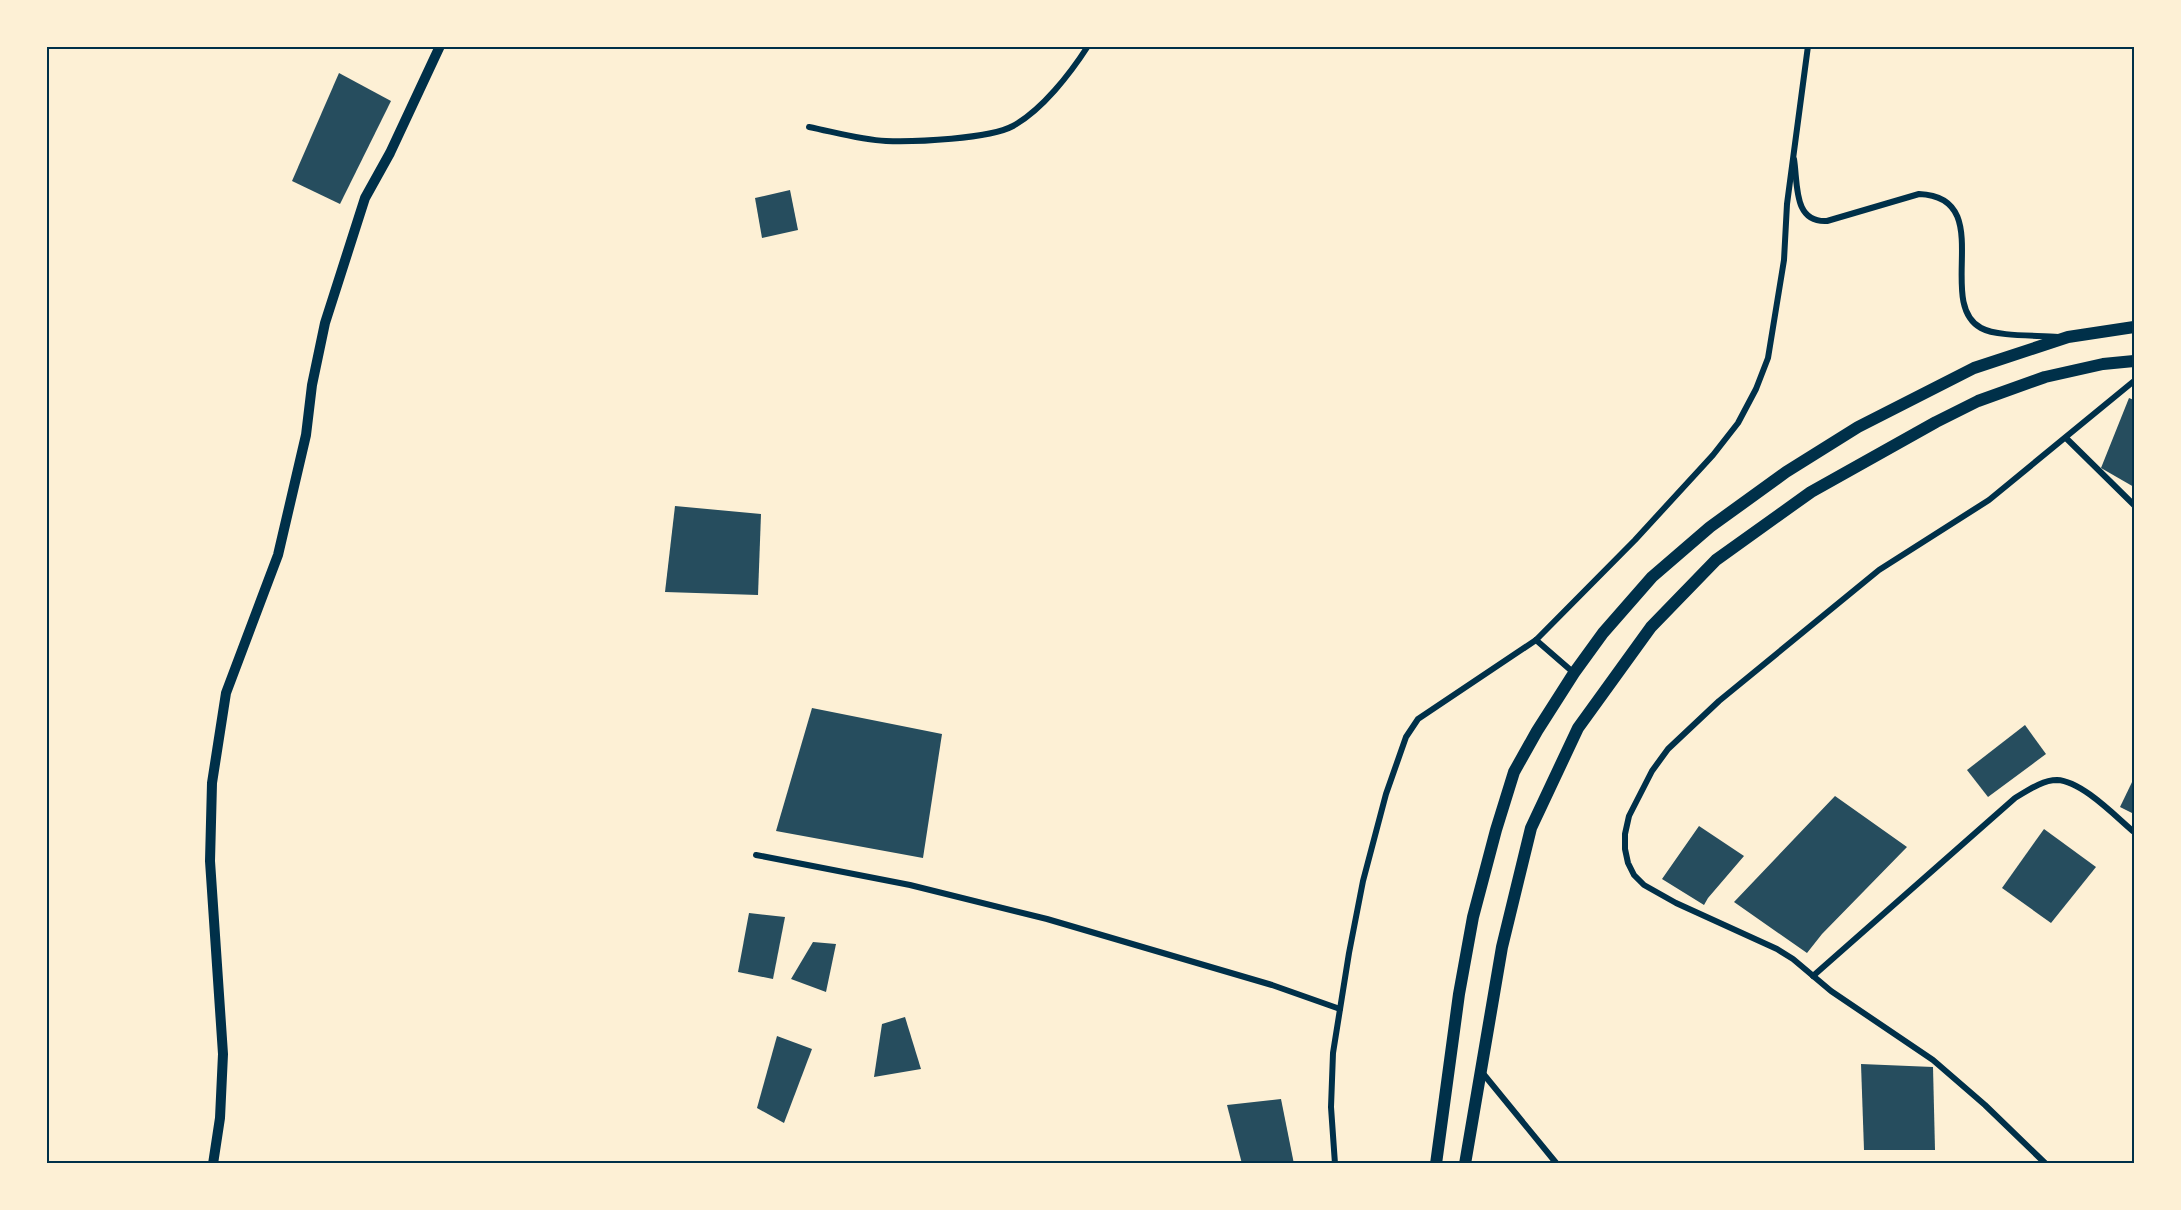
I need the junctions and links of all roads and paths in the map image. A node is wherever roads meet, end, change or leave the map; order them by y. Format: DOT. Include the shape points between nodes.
graph roads {
  1 [pos="440,46"];
  2 [pos="1088,46"];
  3 [pos="1808,46"];
  4 [pos="809,127"];
  5 [pos="1793,150"];
  6 [pos="2134,327"];
  7 [pos="2068,337"];
  8 [pos="2134,360"];
  9 [pos="2134,381"];
  10 [pos="2066,438"];
  11 [pos="2134,505"];
  12 [pos="1536,640"];
  13 [pos="1574,673"];
  14 [pos="2134,832"];
  15 [pos="756,855"];
  16 [pos="1813,976"];
  17 [pos="1340,1009"];
  18 [pos="1481,1071"];
  19 [pos="213,1164"];
  20 [pos="1335,1164"];
  21 [pos="1436,1164"];
  22 [pos="1465,1164"];
  23 [pos="1557,1164"];
  24 [pos="2046,1164"];
  1 -- 19 [label="street" via="365,198 325,323 306,435 278,555 226,693 212,783 210,861 223,1054"];
  2 -- 4 [label="street" via="1040,107 1011,127 988,135 885,141"];
  3 -- 5 [label="street"];
  5 -- 7 [label="street" via="1800,207 1806,216 1815,222 1827,221 1919,195 1945,200 1960,223 1964,303 1969,317 1980,328 1995,332"];
  5 -- 12 [label="street" via="1784,260 1768,358 1756,389 1738,423 1713,455"];
  6 -- 7 [label="main road"];
  7 -- 13 [label="main road" via="1974,368 1858,427 1786,472 1710,527 1652,577"];
  8 -- 18 [label="main road" via="2044,377 1978,401 1936,422 1802,498 1716,560 1651,627 1578,728 1531,828 1502,947"];
  9 -- 10 [label="street"];
  10 -- 11 [label="street"];
  10 -- 16 [label="street" via="1989,500 1879,570 1719,701 1668,749 1629,816 1625,849 1628,863 1639,880 1676,903 1777,949"];
  12 -- 13 [label="street"];
  12 -- 17 [label="street" via="1418,719 1409,731 1386,794 1363,880"];
  13 -- 21 [label="main road" via="1514,772 1496,830 1473,917 1459,994"];
  14 -- 16 [label="street" via="2074,785 2057,780 2040,784 2015,798"];
  15 -- 17 [label="street" via="910,885 1047,919"];
  16 -- 24 [label="street" via="1933,1060"];
  17 -- 20 [label="street" via="1331,1077"];
  18 -- 22 [label="main road"];
  18 -- 23 [label="street"];
}
